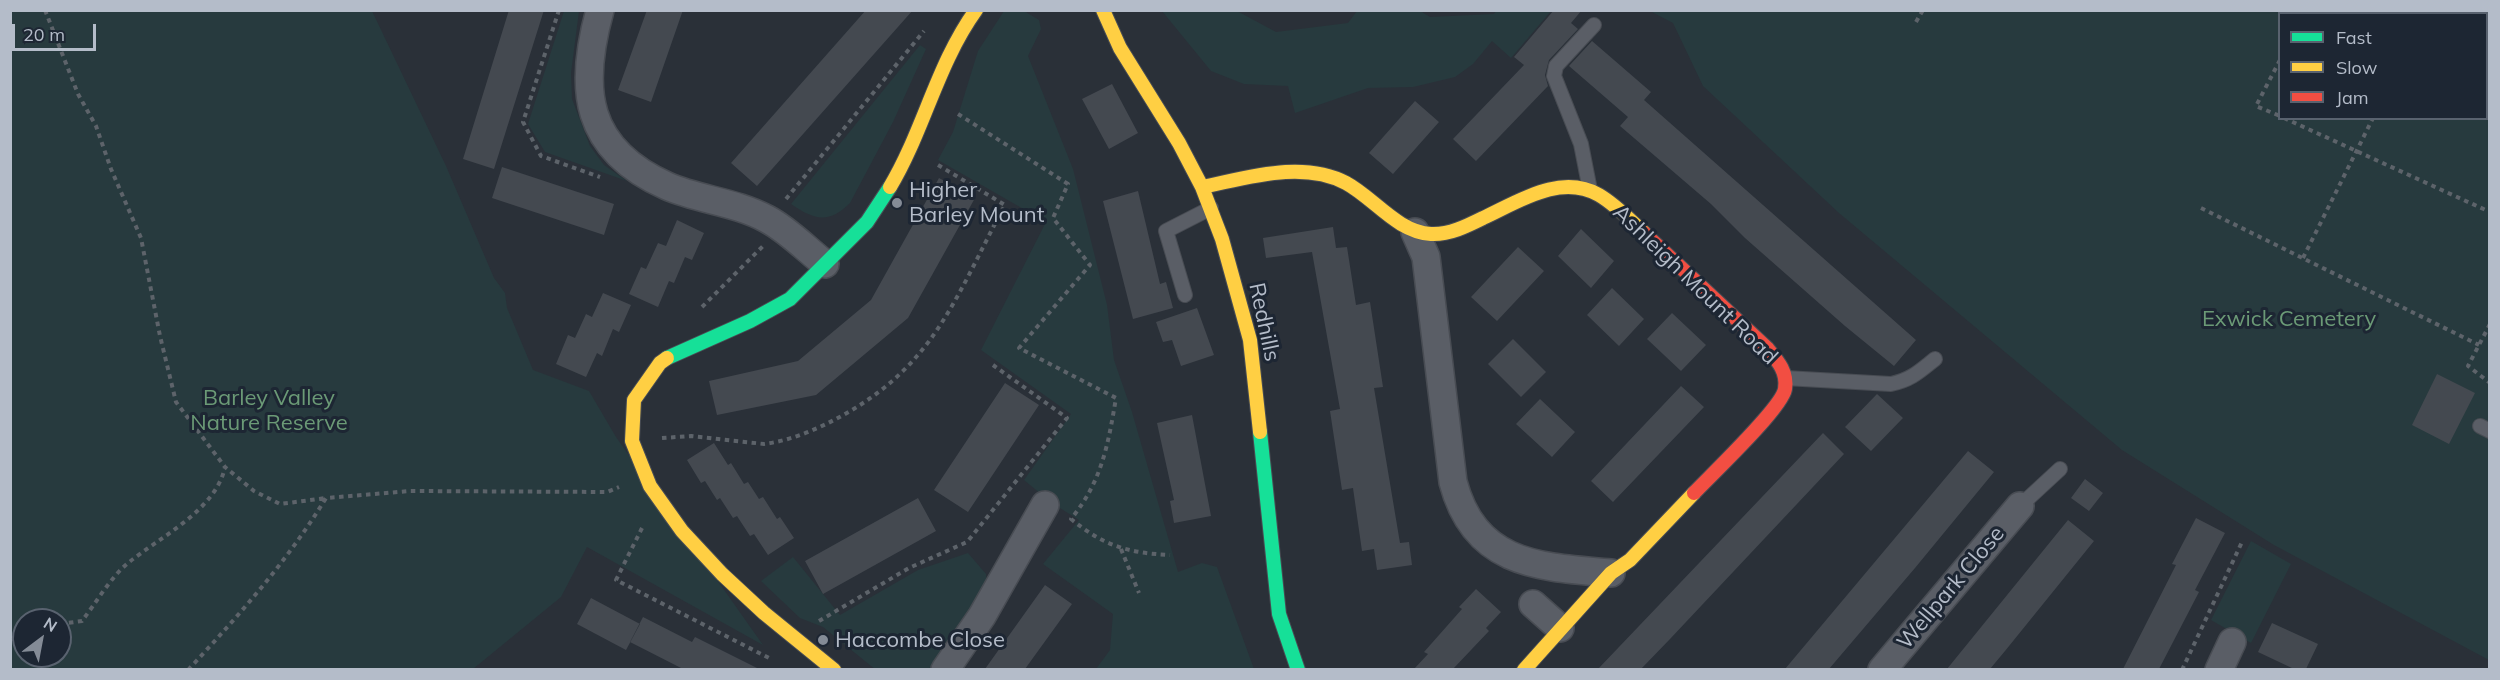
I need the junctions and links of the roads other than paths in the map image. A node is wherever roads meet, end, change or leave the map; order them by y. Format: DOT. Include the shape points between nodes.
graph roads {
  1 [pos="600,10"];
  2 [pos="975,10"];
  3 [pos="1103,10"];
  4 [pos="1594,25"];
  5 [pos="1202,187"];
  6 [pos="1590,190"];
  7 [pos="1210,208"];
  8 [pos="1415,232"];
  9 [pos="825,264"];
  10 [pos="1185,296"];
  11 [pos="1935,359"];
  12 [pos="1785,378"];
  13 [pos="2060,469"];
  14 [pos="1045,505"];
  15 [pos="2020,506"];
  16 [pos="1611,573"];
  17 [pos="1533,604"];
  18 [pos="1560,628"];
  19 [pos="2232,642"];
  20 [pos="834,669"];
  21 [pos="945,669"];
  22 [pos="1298,669"];
  23 [pos="1524,669"];
  24 [pos="1882,669"];
  25 [pos="2219,669"];
  1 -- 9 [label="street" via="587,72 589,98 599,128 613,149 667,186 774,224"];
  2 -- 9 [label="street" via="940,73 916,140 872,215"];
  3 -- 5 [label="street, Redhills" via="1120,48"];
  4 -- 6 [label="lane" via="1556,66 1554,76 1581,144"];
  5 -- 7 [label="street, Redhills"];
  5 -- 8 [label="street" via="1269,174 1305,172 1332,177 1351,185"];
  6 -- 8 [label="street, Ashleigh Mount Road" via="1554,188 1463,229 1435,234"];
  6 -- 12 [label="street, Ashleigh Mount Road" via="1623,214 1753,336 1782,368"];
  7 -- 10 [label="lane" via="1166,231"];
  7 -- 22 [label="street, Redhills" via="1250,340 1279,614"];
  8 -- 16 [label="street" via="1426,257 1453,482 1460,507 1481,537 1516,558 1546,568"];
  9 -- 20 [label="street" via="797,294 760,316 696,342 660,363 634,400 631,440 642,471 669,516 755,608"];
  11 -- 12 [label="lane" via="1917,376 1891,384"];
  12 -- 16 [label="street, Ashleigh Mount Road" via="1782,400 1630,560"];
  13 -- 15 [label="lane"];
  14 -- 21 [label="street" via="982,616"];
  15 -- 24 [label="street, Wellpark Close"];
  16 -- 18 [label="street, Ashleigh Mount Road"];
  17 -- 18 [label="street"];
  18 -- 23 [label="street, Ashleigh Mount Road"];
  19 -- 25 [label="street"];
}
